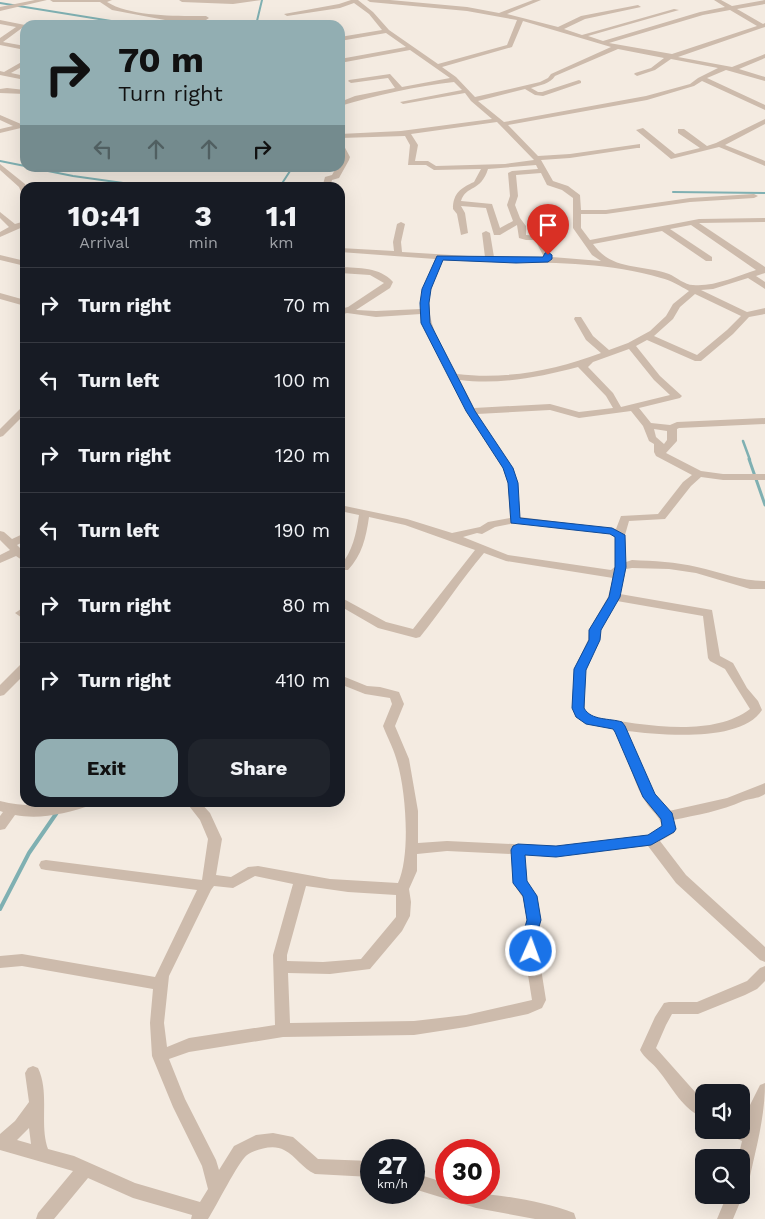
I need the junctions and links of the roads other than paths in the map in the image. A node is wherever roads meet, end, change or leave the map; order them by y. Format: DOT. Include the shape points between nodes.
graph roads {
  1 [pos="44,0"];
  2 [pos="53,0"];
  3 [pos="110,0"];
  4 [pos="182,0"];
  5 [pos="259,0"];
  6 [pos="370,0"];
  7 [pos="466,0"];
  8 [pos="538,0"];
  9 [pos="717,0"];
  10 [pos="102,1"];
  11 [pos="354,1"];
  12 [pos="765,2"];
  13 [pos="638,7"];
  14 [pos="730,8"];
  15 [pos="0,9"];
  16 [pos="467,10"];
  17 [pos="676,10"];
  18 [pos="287,14"];
  19 [pos="498,16"];
  20 [pos="206,18"];
  21 [pos="520,19"];
  22 [pos="0,22"];
  23 [pos="20,25"];
  24 [pos="764,26"];
  25 [pos="20,28"];
  26 [pos="560,29"];
  27 [pos="387,31"];
  28 [pos="583,36"];
  29 [pos="345,38"];
  30 [pos="0,42"];
  31 [pos="605,42"];
  32 [pos="617,46"];
  33 [pos="20,47"];
  34 [pos="412,48"];
  35 [pos="672,56"];
  36 [pos="765,56"];
  37 [pos="345,60"];
  38 [pos="20,64"];
  39 [pos="438,66"];
  40 [pos="729,68"];
  41 [pos="3,73"];
  42 [pos="637,74"];
  43 [pos="20,77"];
  44 [pos="702,78"];
  45 [pos="765,79"];
  46 [pos="20,80"];
  47 [pos="455,80"];
  48 [pos="351,81"];
  49 [pos="579,82"];
  50 [pos="524,86"];
  51 [pos="401,89"];
  52 [pos="3,90"];
  53 [pos="467,91"];
  54 [pos="20,92"];
  55 [pos="473,100"];
  56 [pos="345,102"];
  57 [pos="403,102"];
  58 [pos="765,108"];
  59 [pos="0,118"];
  60 [pos="501,122"];
  61 [pos="765,122"];
  62 [pos="20,124"];
  63 [pos="20,126"];
  64 [pos="640,130"];
  65 [pos="0,131"];
  66 [pos="680,131"];
  67 [pos="401,133"];
  68 [pos="345,136"];
  69 [pos="356,136"];
  70 [pos="345,137"];
  71 [pos="719,145"];
  72 [pos="637,146"];
  73 [pos="706,149"];
  74 [pos="537,160"];
  75 [pos="765,164"];
  76 [pos="0,166"];
  77 [pos="485,167"];
  78 [pos="336,172"];
  79 [pos="544,174"];
  80 [pos="327,182"];
  81 [pos="20,184"];
  82 [pos="754,196"];
  83 [pos="457,203"];
  84 [pos="577,212"];
  85 [pos="0,214"];
  86 [pos="516,218"];
  87 [pos="765,220"];
  88 [pos="692,222"];
  89 [pos="20,225"];
  90 [pos="14,227"];
  91 [pos="404,227"];
  92 [pos="663,228"];
  93 [pos="464,233"];
  94 [pos="486,233"];
  95 [pos="0,235"];
  96 [pos="588,243"];
  97 [pos="345,253"];
  98 [pos="377,254"];
  99 [pos="398,255"];
  100 [pos="0,257"];
  101 [pos="440,258"];
  102 [pos="548,259"];
  103 [pos="490,260"];
  104 [pos="709,260"];
  105 [pos="20,263"];
  106 [pos="614,266"];
  107 [pos="345,270"];
  108 [pos="369,271"];
  109 [pos="764,271"];
  110 [pos="751,276"];
  111 [pos="765,286"];
  112 [pos="693,289"];
  113 [pos="0,296"];
  114 [pos="20,302"];
  115 [pos="351,309"];
  116 [pos="345,311"];
  117 [pos="425,311"];
  118 [pos="763,314"];
  119 [pos="746,315"];
  120 [pos="578,319"];
  121 [pos="648,337"];
  122 [pos="631,344"];
  123 [pos="606,352"];
  124 [pos="592,358"];
  125 [pos="455,377"];
  126 [pos="633,408"];
  127 [pos="618,409"];
  128 [pos="471,411"];
  129 [pos="20,414"];
  130 [pos="765,421"];
  131 [pos="648,426"];
  132 [pos="672,428"];
  133 [pos="0,434"];
  134 [pos="660,454"];
  135 [pos="699,474"];
  136 [pos="765,477"];
  137 [pos="345,509"];
  138 [pos="364,514"];
  139 [pos="514,520"];
  140 [pos="0,534"];
  141 [pos="620,535"];
  142 [pos="451,536"];
  143 [pos="482,549"];
  144 [pos="17,552"];
  145 [pos="0,560"];
  146 [pos="345,567"];
  147 [pos="621,567"];
  148 [pos="765,586"];
  149 [pos="614,597"];
  150 [pos="345,604"];
  151 [pos="20,672"];
  152 [pos="345,681"];
  153 [pos="0,692"];
  154 [pos="621,727"];
  155 [pos="765,788"];
  156 [pos="70,807"];
  157 [pos="196,807"];
  158 [pos="6,808"];
  159 [pos="667,817"];
  160 [pos="0,825"];
  161 [pos="651,840"];
  162 [pos="412,849"];
  163 [pos="518,850"];
  164 [pos="46,865"];
  165 [pos="301,881"];
  166 [pos="208,883"];
  167 [pos="402,889"];
  168 [pos="765,956"];
  169 [pos="0,962"];
  170 [pos="280,968"];
  171 [pos="765,972"];
  172 [pos="160,984"];
  173 [pos="283,1030"];
  174 [pos="160,1056"];
  175 [pos="33,1073"];
  176 [pos="764,1093"];
  177 [pos="37,1103"];
  178 [pos="695,1104"];
  179 [pos="752,1138"];
  180 [pos="0,1143"];
  181 [pos="749,1149"];
  182 [pos="44,1156"];
  183 [pos="360,1168"];
  184 [pos="84,1169"];
  185 [pos="216,1190"];
  186 [pos="498,1204"];
  187 [pos="731,1204"];
  188 [pos="202,1215"];
  189 [pos="44,1219"];
  190 [pos="568,1219"];
  191 [pos="725,1219"];
  1 -- 15 [label="street"];
  2 -- 10 [label="street"];
  3 -- 10 [label="street"];
  4 -- 5 [label="street"];
  6 -- 16 [label="street"];
  7 -- 16 [label="street"];
  8 -- 19 [label="street"];
  9 -- 14 [label="street"];
  10 -- 20 [label="street" via="114,9 165,18"];
  11 -- 18 [label="street"];
  11 -- 27 [label="street" via="371,13"];
  12 -- 14 [label="street"];
  13 -- 26 [label="street" via="583,17"];
  14 -- 24 [label="street"];
  14 -- 31 [label="street" via="698,14"];
  16 -- 19 [label="street"];
  17 -- 28 [label="street"];
  19 -- 21 [label="street"];
  21 -- 26 [label="street"];
  21 -- 39 [label="street" via="510,46"];
  22 -- 23 [label="street"];
  24 -- 35 [label="street"];
  25 -- 30 [label="street"];
  26 -- 28 [label="street"];
  27 -- 29 [label="street"];
  27 -- 34 [label="street"];
  28 -- 31 [label="street"];
  30 -- 33 [label="street"];
  31 -- 32 [label="street"];
  32 -- 35 [label="street"];
  32 -- 50 [label="street" via="550,79"];
  34 -- 37 [label="street"];
  34 -- 39 [label="street"];
  35 -- 40 [label="street"];
  35 -- 42 [label="street"];
  36 -- 40 [label="street"];
  38 -- 41 [label="street"];
  39 -- 47 [label="street"];
  40 -- 44 [label="street"];
  40 -- 45 [label="street"];
  41 -- 43 [label="street"];
  44 -- 58 [label="street"];
  44 -- 60 [label="street" via="692,85 647,98"];
  46 -- 52 [label="street"];
  47 -- 51 [label="street"];
  47 -- 53 [label="street"];
  48 -- 51 [label="street" via="390,76"];
  49 -- 50 [label="street" via="543,94"];
  50 -- 55 [label="street"];
  51 -- 56 [label="street"];
  52 -- 54 [label="street"];
  53 -- 55 [label="street"];
  53 -- 57 [label="street"];
  55 -- 60 [label="street"];
  59 -- 62 [label="street"];
  60 -- 67 [label="street"];
  60 -- 74 [label="street"];
  61 -- 71 [label="street"];
  63 -- 65 [label="street"];
  64 -- 73 [label="street" via="674,157"];
  66 -- 73 [label="street"];
  67 -- 69 [label="street"];
  67 -- 77 [label="street" via="408,134 414,145 412,164 428,163 434,168"];
  68 -- 69 [label="street"];
  69 -- 70 [label="street"];
  71 -- 73 [label="street"];
  71 -- 75 [label="street"];
  72 -- 74 [label="street"];
  74 -- 77 [label="street"];
  74 -- 79 [label="street"];
  76 -- 81 [label="street"];
  77 -- 83 [label="street" via="477,184 463,190"];
  78 -- 80 [label="street" via="336,176 328,178"];
  79 -- 84 [label="street" via="550,183 577,197"];
  79 -- 86 [label="street" via="512,179 514,196 511,205"];
  82 -- 84 [label="street" via="690,200 606,212"];
  83 -- 86 [label="street" via="489,206 498,232 517,222"];
  83 -- 93 [label="street"];
  84 -- 96 [label="street" via="577,228"];
  85 -- 90 [label="street"];
  86 -- 102 [label="street" via="522,226 522,236 538,238"];
  87 -- 88 [label="street"];
  88 -- 92 [label="street"];
  88 -- 109 [label="street"];
  89 -- 90 [label="street"];
  90 -- 95 [label="street"];
  91 -- 99 [label="street" via="397,242"];
  92 -- 96 [label="street"];
  92 -- 104 [label="street"];
  94 -- 103 [label="street"];
  96 -- 106 [label="street" via="595,253"];
  97 -- 98 [label="street"];
  98 -- 99 [label="street"];
  98 -- 108 [label="street"];
  99 -- 101 [label="street"];
  100 -- 105 [label="street"];
  101 -- 103 [label="street"];
  101 -- 117 [label="street" via="426,289"];
  102 -- 103 [label="street"];
  102 -- 106 [label="street"];
  106 -- 112 [label="street" via="665,276"];
  107 -- 108 [label="street"];
  108 -- 115 [label="street" via="389,282"];
  109 -- 110 [label="street"];
  110 -- 111 [label="street"];
  110 -- 112 [label="street"];
  112 -- 119 [label="street"];
  112 -- 122 [label="street" via="653,333"];
  113 -- 114 [label="street"];
  115 -- 116 [label="street"];
  115 -- 117 [label="street" via="354,313"];
  117 -- 125 [label="street" via="426,323"];
  118 -- 119 [label="street"];
  119 -- 121 [label="street" via="698,359"];
  120 -- 123 [label="street" via="589,338"];
  122 -- 123 [label="street"];
  122 -- 126 [label="street" via="657,378 677,396"];
  123 -- 124 [label="street"];
  124 -- 125 [label="street" via="541,374"];
  124 -- 127 [label="street" via="583,367 610,395"];
  125 -- 128 [label="street"];
  126 -- 127 [label="street"];
  126 -- 131 [label="street"];
  127 -- 128 [label="street" via="579,415 550,407"];
  128 -- 139 [label="street" via="508,468 513,483"];
  129 -- 133 [label="street"];
  130 -- 132 [label="street" via="677,425"];
  131 -- 132 [label="street"];
  131 -- 134 [label="street" via="652,439 659,444"];
  132 -- 134 [label="street" via="672,441"];
  134 -- 135 [label="street"];
  135 -- 136 [label="street"];
  135 -- 141 [label="street" via="661,517 625,518"];
  137 -- 138 [label="street"];
  138 -- 142 [label="street" via="395,519"];
  138 -- 146 [label="street" via="360,542"];
  139 -- 141 [label="street" via="612,531"];
  139 -- 142 [label="street" via="492,524 482,531"];
  140 -- 144 [label="street"];
  141 -- 147 [label="street"];
  142 -- 143 [label="street"];
  143 -- 147 [label="street" via="506,558 613,574"];
  143 -- 150 [label="street" via="416,634 382,624"];
  144 -- 145 [label="street"];
  147 -- 148 [label="street" via="632,564 669,565"];
  147 -- 149 [label="street"];
  149 -- 154 [label="street" via="595,630 594,640 580,669 578,708 580,714 590,721"];
  149 -- 154 [label="street" via="708,613 714,658 729,666 756,710 750,718 734,724 686,732"];
  151 -- 153 [label="street"];
  152 -- 162 [label="street" via="365,690 395,696 398,704 389,726 403,759 412,811"];
  154 -- 159 [label="street" via="650,797"];
  155 -- 159 [label="street" via="730,802"];
  156 -- 158 [label="street" via="49,813"];
  157 -- 166 [label="street" via="215,839"];
  158 -- 160 [label="street"];
  159 -- 161 [label="street" via="669,829"];
  161 -- 163 [label="street" via="556,851"];
  161 -- 168 [label="street" via="681,880"];
  162 -- 163 [label="street" via="447,846"];
  162 -- 167 [label="street" via="410,871"];
  163 -- 173 [label="street" via="520,883 530,896 534,920 529,937 537,1004 466,1021 414,1028"];
  164 -- 166 [label="street"];
  165 -- 166 [label="street" via="258,871 233,883"];
  165 -- 167 [label="street"];
  165 -- 170 [label="street" via="280,954"];
  166 -- 172 [label="street"];
  167 -- 170 [label="street" via="403,915 399,926 365,965"];
  169 -- 172 [label="street" via="22,960"];
  170 -- 173 [label="street"];
  171 -- 178 [label="street" via="740,992 698,1008 669,1008 660,1017 648,1050"];
  172 -- 174 [label="street" via="157,1023"];
  173 -- 174 [label="street" via="189,1045"];
  174 -- 185 [label="street" via="178,1102 210,1165"];
  175 -- 177 [label="street"];
  176 -- 179 [label="street"];
  177 -- 180 [label="street" via="28,1120"];
  177 -- 182 [label="street" via="37,1140"];
  179 -- 181 [label="street"];
  180 -- 182 [label="street"];
  182 -- 184 [label="street"];
  183 -- 185 [label="street" via="315,1166 287,1142 256,1142 240,1151"];
  184 -- 188 [label="street"];
  184 -- 189 [label="street"];
  185 -- 188 [label="street"];
  186 -- 190 [label="street"];
  187 -- 191 [label="street"];
}
